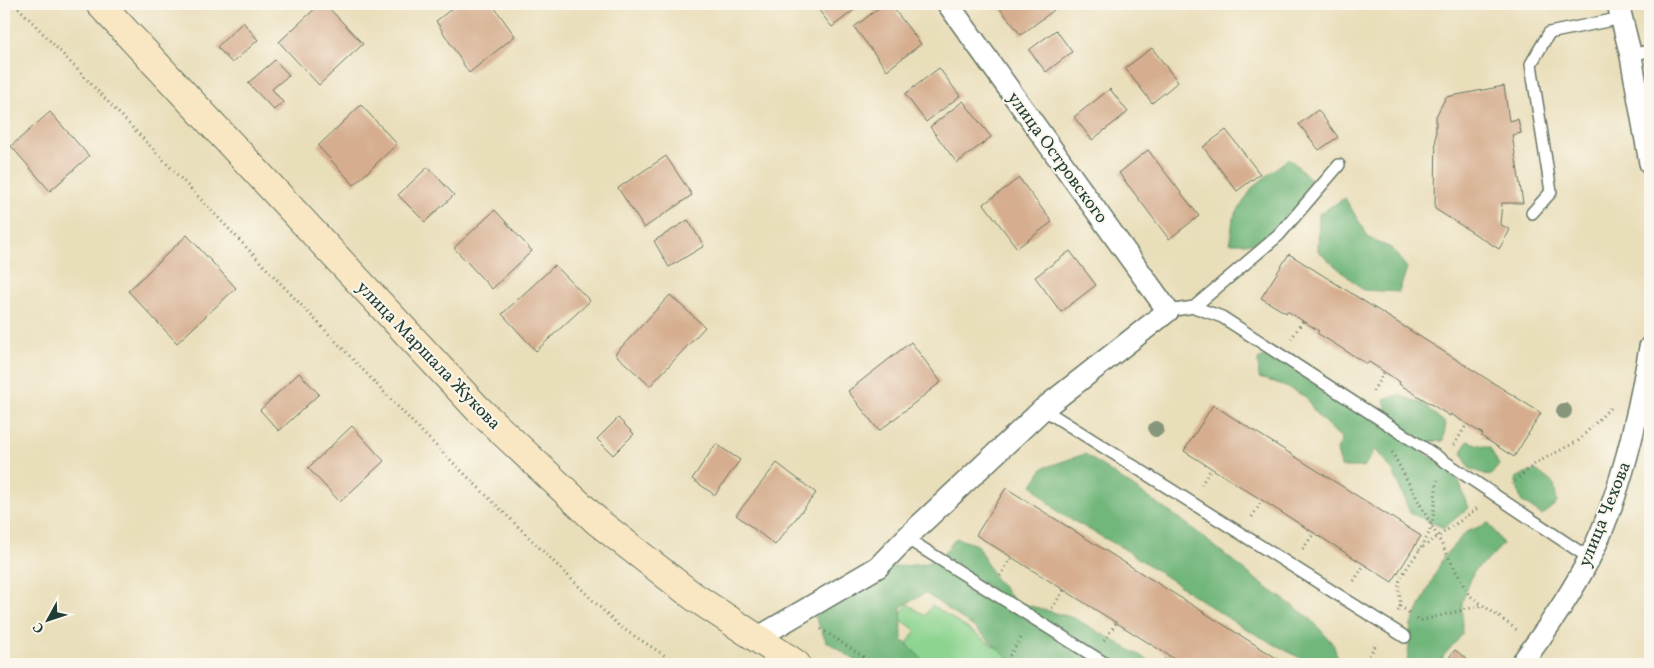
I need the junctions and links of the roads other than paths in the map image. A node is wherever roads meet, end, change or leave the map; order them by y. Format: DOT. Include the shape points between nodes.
graph roads {
  1 [pos="100,4"];
  2 [pos="948,4"];
  3 [pos="1620,11"];
  4 [pos="1640,53"];
  5 [pos="1650,163"];
  6 [pos="1339,164"];
  7 [pos="1532,213"];
  8 [pos="1194,306"];
  9 [pos="1168,311"];
  10 [pos="1650,348"];
  11 [pos="1043,409"];
  12 [pos="906,538"];
  13 [pos="1589,558"];
  14 [pos="1405,637"];
  15 [pos="757,638"];
  16 [pos="796,664"];
  17 [pos="1106,664"];
  18 [pos="1521,664"];
  1 -- 15 [label="main road, улица Маршала Жукова" via="476,408 598,522 693,596"];
  2 -- 9 [label="street, улица Островского"];
  3 -- 4 [label="street"];
  3 -- 7 [label="lane" via="1549,33 1531,64 1551,192"];
  4 -- 5 [label="street"];
  6 -- 8 [label="lane" via="1279,235"];
  8 -- 9 [label="lane"];
  8 -- 13 [label="lane" via="1222,317"];
  9 -- 11 [label="street"];
  10 -- 13 [label="street, улица Чехова" via="1629,449"];
  11 -- 12 [label="street"];
  11 -- 14 [label="lane"];
  12 -- 15 [label="street" via="878,567"];
  12 -- 17 [label="lane"];
  13 -- 18 [label="street, улица Чехова" via="1566,599"];
  15 -- 16 [label="main road, улица Маршала Жукова"];
}
